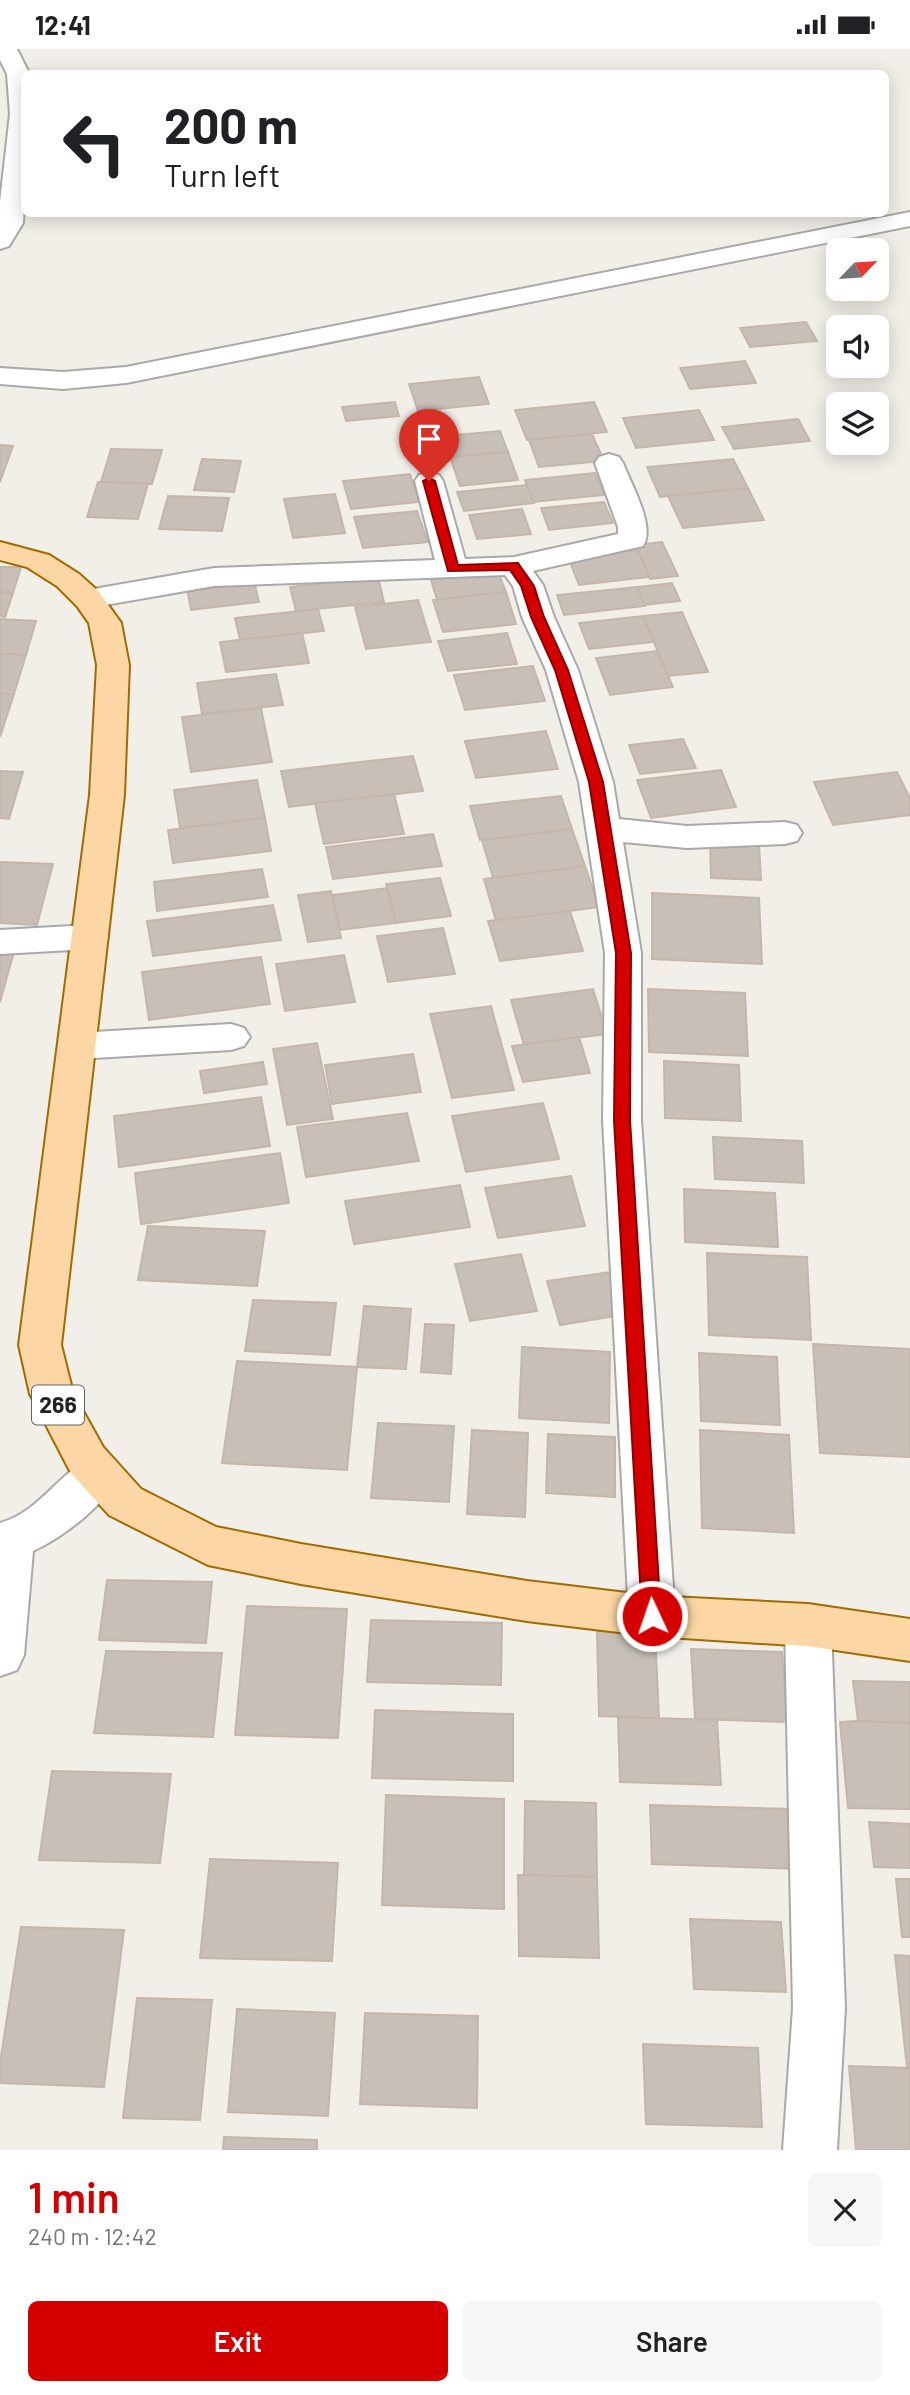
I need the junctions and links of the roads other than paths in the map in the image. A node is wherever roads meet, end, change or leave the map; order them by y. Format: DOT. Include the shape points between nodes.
graph roads {
  1 [pos="6,49"];
  2 [pos="21,104"];
  3 [pos="21,123"];
  4 [pos="910,219"];
  5 [pos="0,241"];
  6 [pos="0,376"];
  7 [pos="609,463"];
  8 [pos="429,481"];
  9 [pos="0,551"];
  10 [pos="514,566"];
  11 [pos="453,569"];
  12 [pos="88,599"];
  13 [pos="604,828"];
  14 [pos="785,833"];
  15 [pos="90,937"];
  16 [pos="0,942"];
  17 [pos="231,1037"];
  18 [pos="77,1046"];
  19 [pos="99,1473"];
  20 [pos="6,1541"];
  21 [pos="652,1616"];
  22 [pos="808,1625"];
  23 [pos="910,1640"];
  24 [pos="0,1655"];
  25 [pos="810,2150"];
  1 -- 2 [label="street" via="18,74"];
  3 -- 5 [label="street" via="10,223"];
  4 -- 6 [label="street" via="126,375 76,382"];
  7 -- 10 [label="street" via="633,527 632,540"];
  8 -- 11 [label="street"];
  9 -- 12 [label="main road, 266" via="38,561"];
  10 -- 11 [label="street"];
  10 -- 13 [label="street" via="528,586 562,670 596,782"];
  11 -- 12 [label="street" via="214,577"];
  12 -- 15 [label="main road, 266" via="105,623 113,665 107,795"];
  13 -- 14 [label="street" via="687,837"];
  13 -- 21 [label="street" via="623,953 622,1120"];
  15 -- 16 [label="street"];
  15 -- 18 [label="main road, 266"];
  17 -- 18 [label="street"];
  18 -- 19 [label="main road, 266" via="40,1345 52,1394 87,1460"];
  19 -- 20 [label="street" via="64,1507"];
  19 -- 21 [label="main road, 266" via="125,1502 208,1545 514,1599"];
  20 -- 24 [label="street"];
  21 -- 22 [label="main road, 266"];
  22 -- 23 [label="main road, 266"];
  22 -- 25 [label="street" via="819,2008"];
}
